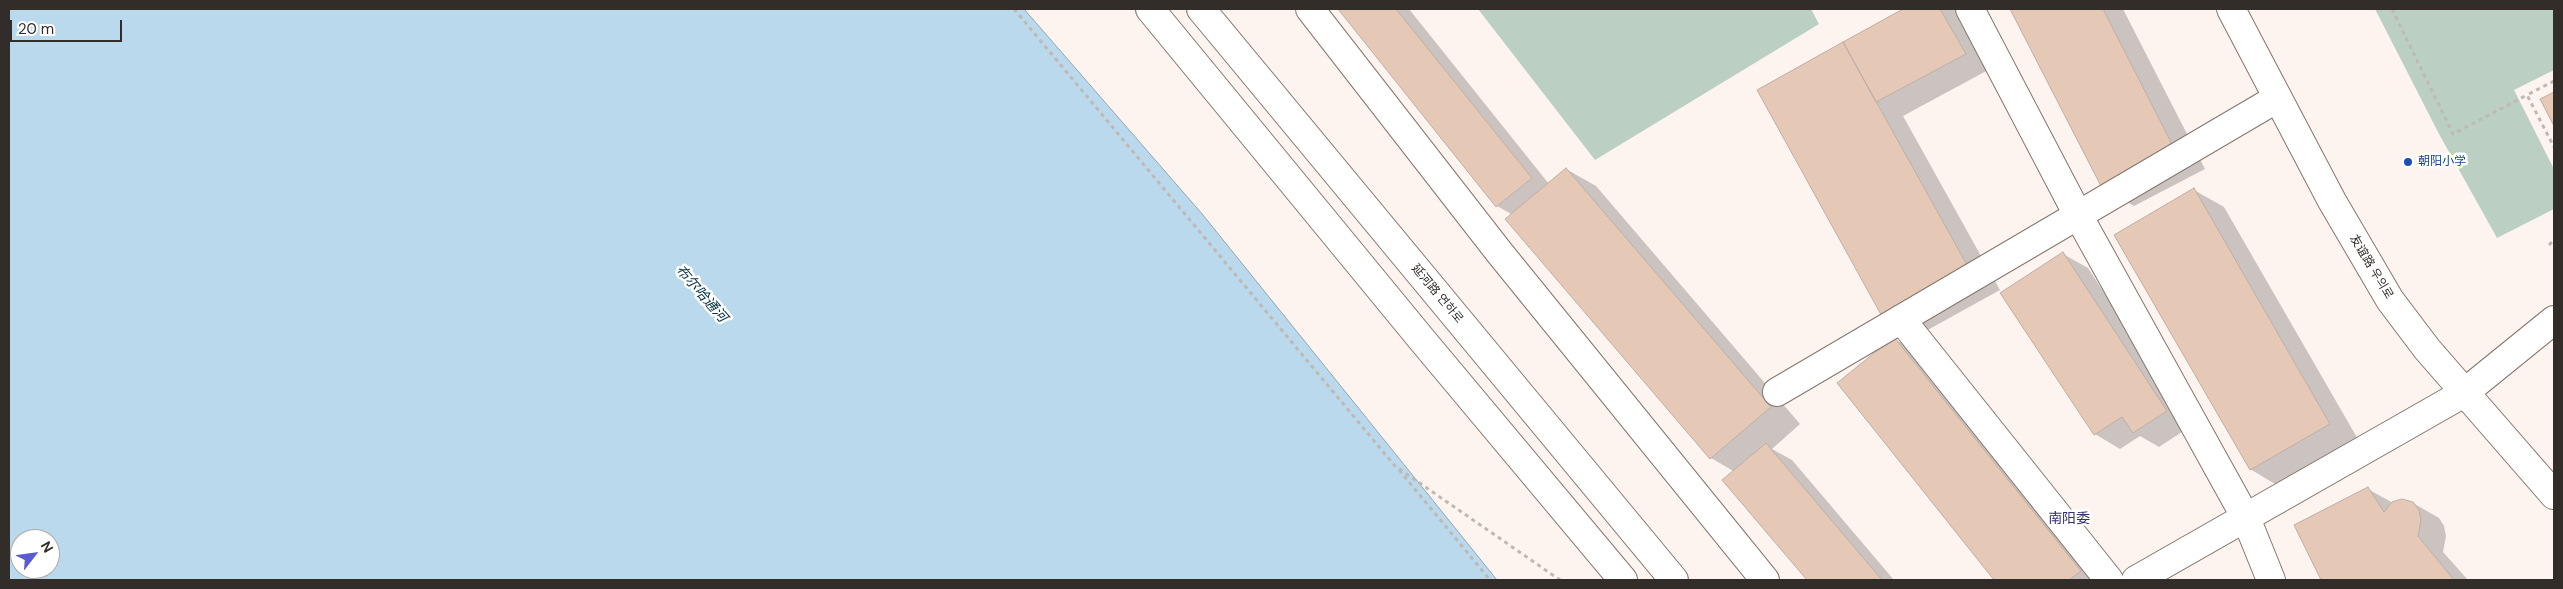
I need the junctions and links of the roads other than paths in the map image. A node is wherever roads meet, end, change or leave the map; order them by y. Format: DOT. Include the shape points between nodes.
graph roads {
  1 [pos="1150,9"];
  2 [pos="1200,9"];
  3 [pos="1310,9"];
  4 [pos="1970,9"];
  5 [pos="2230,9"];
  6 [pos="2276,99"];
  7 [pos="2078,215"];
  8 [pos="1901,319"];
  9 [pos="2554,320"];
  10 [pos="1776,392"];
  11 [pos="2464,393"];
  12 [pos="2554,495"];
  13 [pos="2246,518"];
  14 [pos="1623,580"];
  15 [pos="1674,580"];
  16 [pos="1765,580"];
  17 [pos="2109,580"];
  18 [pos="2136,580"];
  19 [pos="2271,580"];
  1 -- 14 [label="main road"];
  2 -- 15 [label="main road, 延河路 연하로"];
  3 -- 16 [label="main road" via="1499,252"];
  4 -- 7 [label="main road"];
  5 -- 6 [label="main road, 友谊路 우의로"];
  6 -- 7 [label="main road"];
  6 -- 11 [label="main road, 友谊路 우의로" via="2390,300"];
  7 -- 8 [label="main road"];
  7 -- 13 [label="main road"];
  8 -- 10 [label="main road"];
  8 -- 17 [label="main road"];
  9 -- 11 [label="main road"];
  11 -- 12 [label="main road, 友谊路 우의로"];
  11 -- 13 [label="main road"];
  13 -- 18 [label="main road"];
  13 -- 19 [label="main road"];
}
